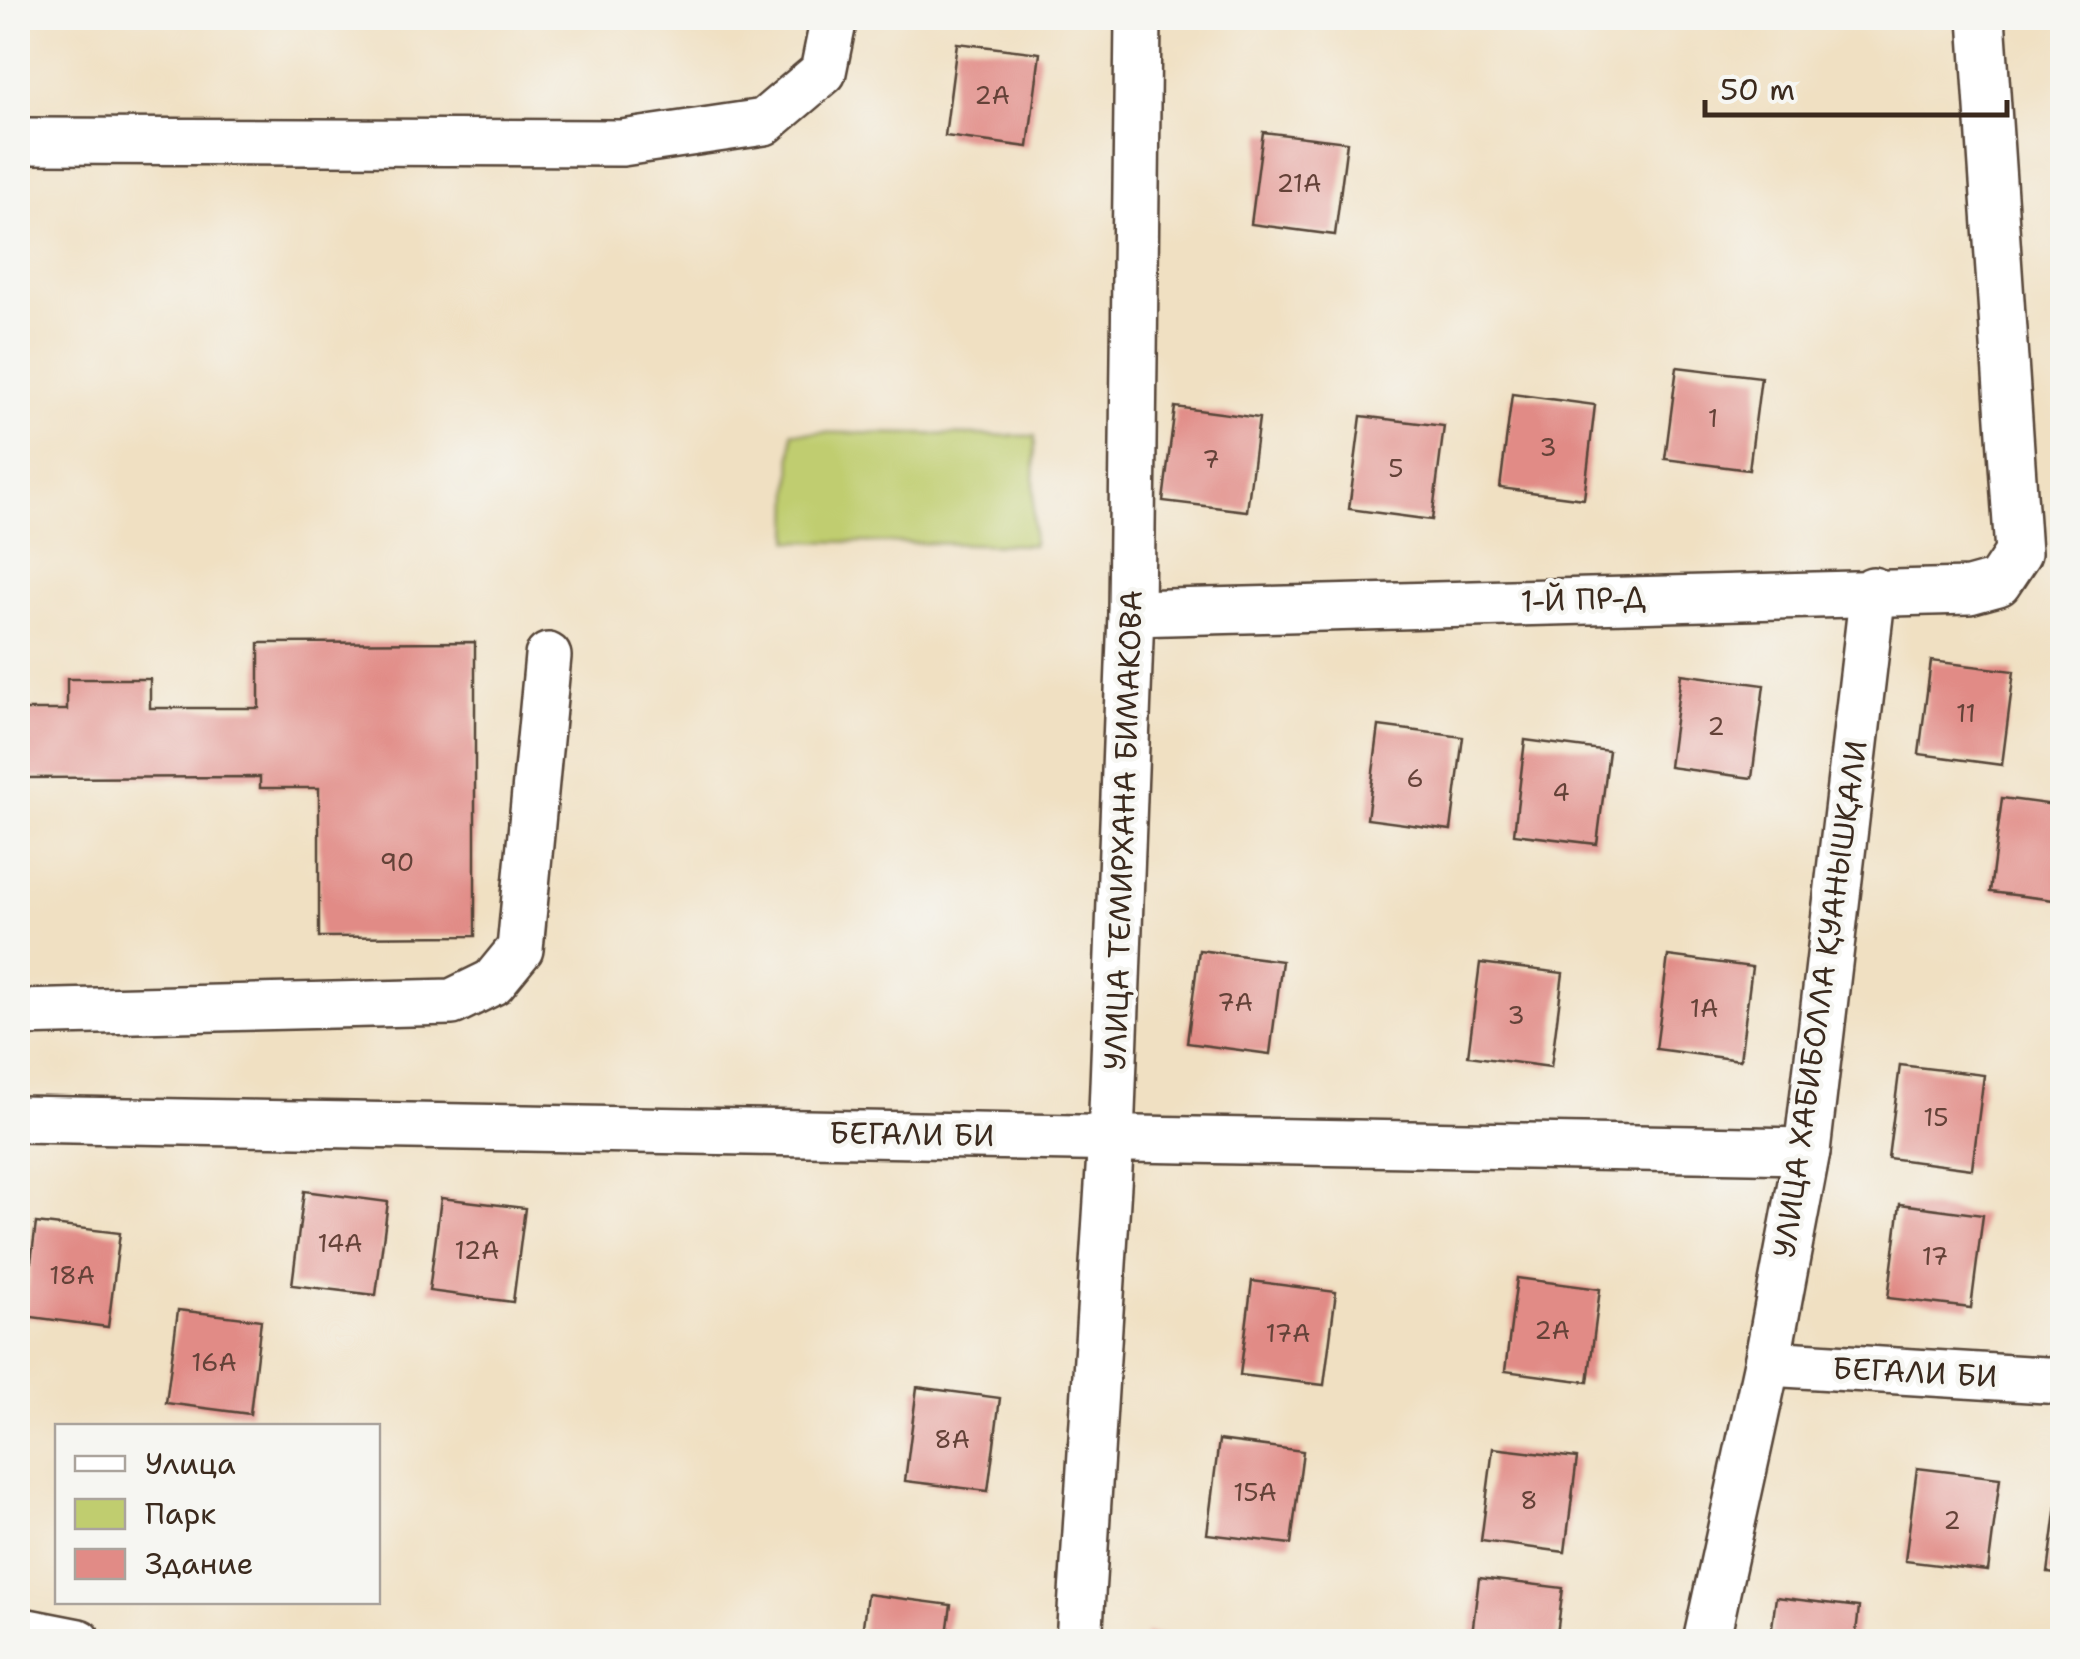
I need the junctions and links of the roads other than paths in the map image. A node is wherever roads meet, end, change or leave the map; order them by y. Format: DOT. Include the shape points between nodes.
graph roads {
  1 [pos="834,18"];
  2 [pos="1138,18"];
  3 [pos="1982,18"];
  4 [pos="18,140"];
  5 [pos="1873,590"];
  6 [pos="1132,613"];
  7 [pos="548,656"];
  8 [pos="18,1013"];
  9 [pos="18,1119"];
  10 [pos="1111,1138"];
  11 [pos="1806,1151"];
  12 [pos="1767,1363"];
  13 [pos="2062,1381"];
  14 [pos="18,1630"];
  15 [pos="79,1642"];
  16 [pos="1079,1642"];
  17 [pos="1706,1642"];
  1 -- 4 [label="street" via="823,72 764,122 622,144"];
  2 -- 6 [label="street, УЛИЦА ТЕМИРХАНА БИМАКОВА"];
  3 -- 5 [label="street, 1-Й ПР-Д" via="2018,553 1998,582 1969,591"];
  5 -- 6 [label="street, 1-Й ПР-Д"];
  5 -- 11 [label="street, УЛИЦА ХАБИБОЛЛА ҚУАНЫШҚАЛИ"];
  6 -- 10 [label="street, УЛИЦА ТЕМИРХАНА БИМАКОВА"];
  7 -- 8 [label="street" via="520,950 493,982 452,1002"];
  9 -- 10 [label="street, БЕГАЛИ БИ"];
  10 -- 11 [label="street, БЕГАЛИ БИ"];
  10 -- 16 [label="street, УЛИЦА ТЕМИРХАНА БИМАКОВА"];
  11 -- 12 [label="street, УЛИЦА ХАБИБОЛЛА ҚУАНЫШҚАЛИ"];
  12 -- 13 [label="street, БЕГАЛИ БИ"];
  12 -- 17 [label="street, УЛИЦА ХАБИБОЛЛА ҚУАНЫШҚАЛИ"];
  14 -- 15 [label="street"];
}
